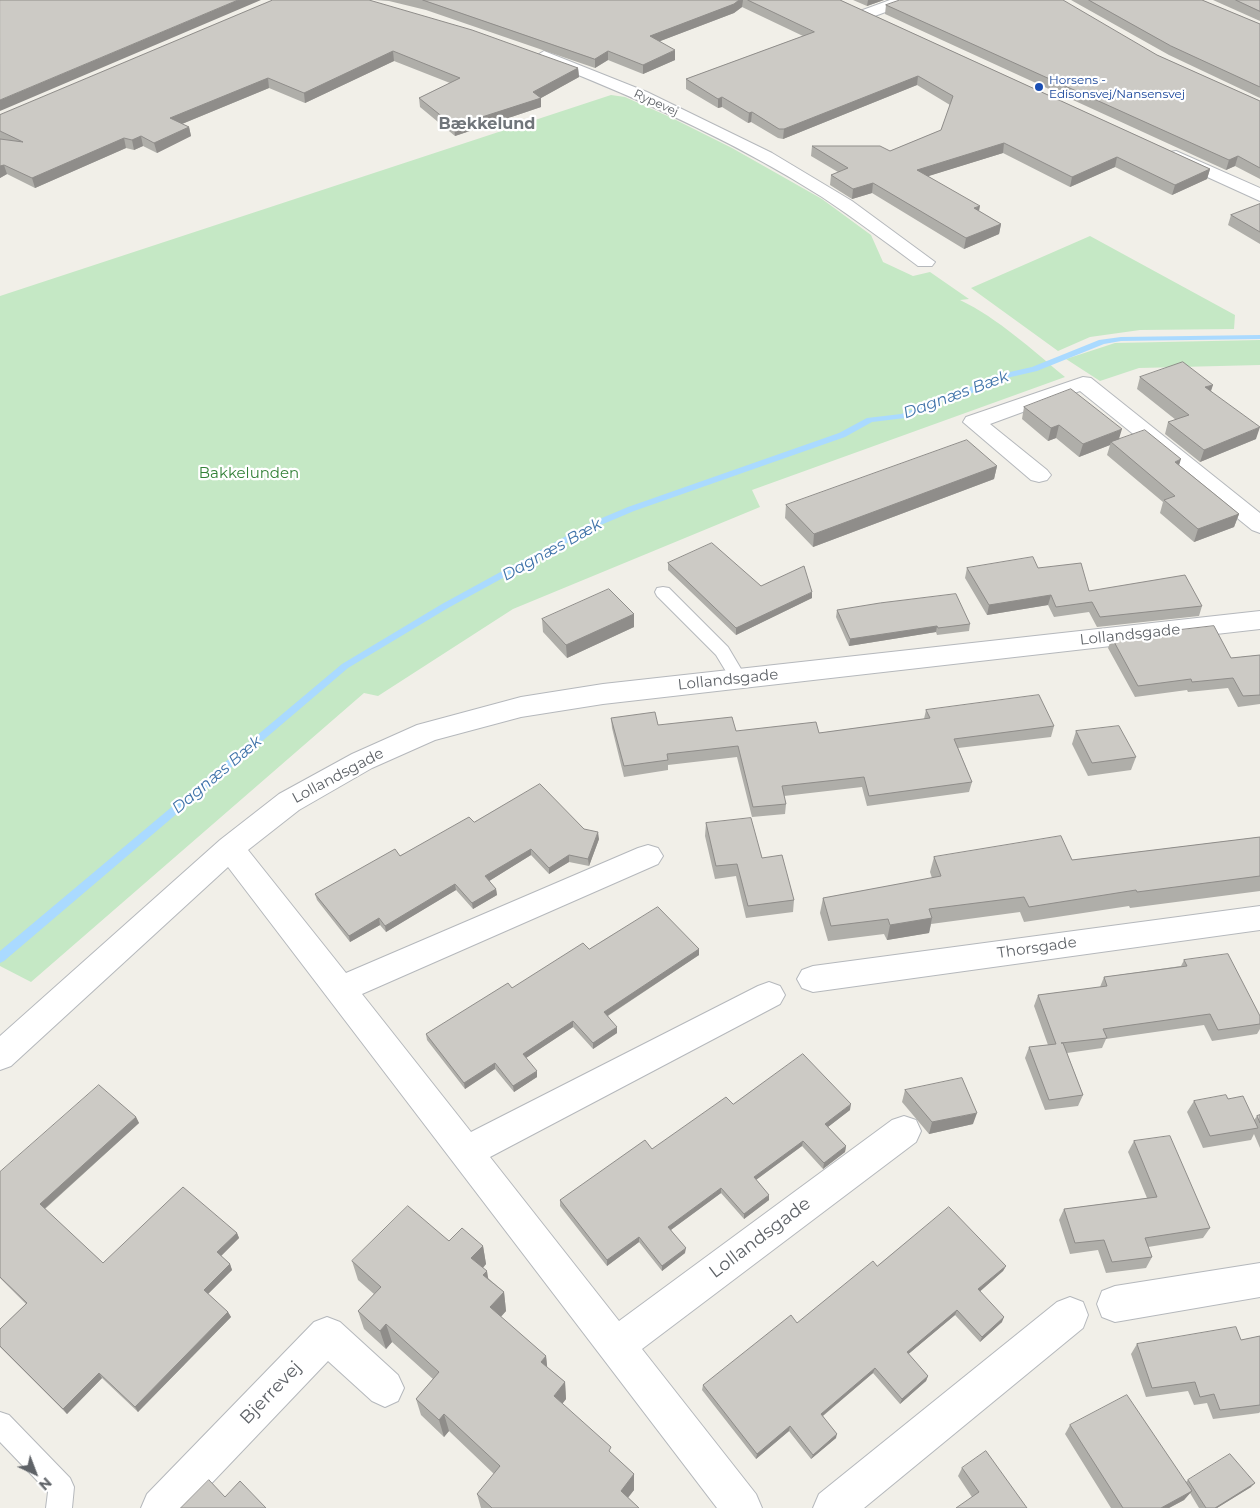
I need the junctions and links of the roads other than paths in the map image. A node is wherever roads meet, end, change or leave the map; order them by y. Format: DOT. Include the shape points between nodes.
graph roads {
  1 [pos="905,0"];
  2 [pos="850,6"];
  3 [pos="866,14"];
  4 [pos="884,22"];
  5 [pos="529,51"];
  6 [pos="1162,149"];
  7 [pos="1260,195"];
  8 [pos="925,262"];
  9 [pos="1039,475"];
  10 [pos="1260,525"];
  11 [pos="663,592"];
  12 [pos="1260,620"];
  13 [pos="739,679"];
  14 [pos="230,848"];
  15 [pos="648,856"];
  16 [pos="1260,918"];
  17 [pos="813,979"];
  18 [pos="340,990"];
  19 [pos="769,994"];
  20 [pos="0,1056"];
  21 [pos="904,1131"];
  22 [pos="466,1152"];
  23 [pos="1260,1280"];
  24 [pos="1115,1304"];
  25 [pos="1070,1315"];
  26 [pos="616,1346"];
  27 [pos="385,1388"];
  28 [pos="0,1424"];
  29 [pos="59,1508"];
  30 [pos="161,1508"];
  31 [pos="742,1508"];
  32 [pos="834,1508"];
  1 -- 3 [label="street"];
  2 -- 3 [label="street"];
  3 -- 4 [label="street"];
  5 -- 8 [label="street, Rypevej" via="626,88 719,132 797,174"];
  6 -- 7 [label="street"];
  9 -- 10 [label="street" via="974,422 1083,383"];
  11 -- 13 [label="lane" via="722,651"];
  12 -- 13 [label="street, Lollandsgade"];
  13 -- 14 [label="street, Lollandsgade" via="521,707 427,732 362,761 289,802"];
  14 -- 18 [label="street"];
  14 -- 20 [label="street, Lollandsgade"];
  15 -- 18 [label="street"];
  16 -- 17 [label="street, Thorsgade"];
  18 -- 22 [label="street"];
  19 -- 22 [label="street"];
  21 -- 26 [label="street, Lollandsgade"];
  22 -- 26 [label="street"];
  23 -- 24 [label="street"];
  25 -- 32 [label="street"];
  26 -- 31 [label="street"];
  27 -- 30 [label="street, Bjerrevej" via="327,1335"];
  28 -- 29 [label="lane" via="62,1487"];
}
